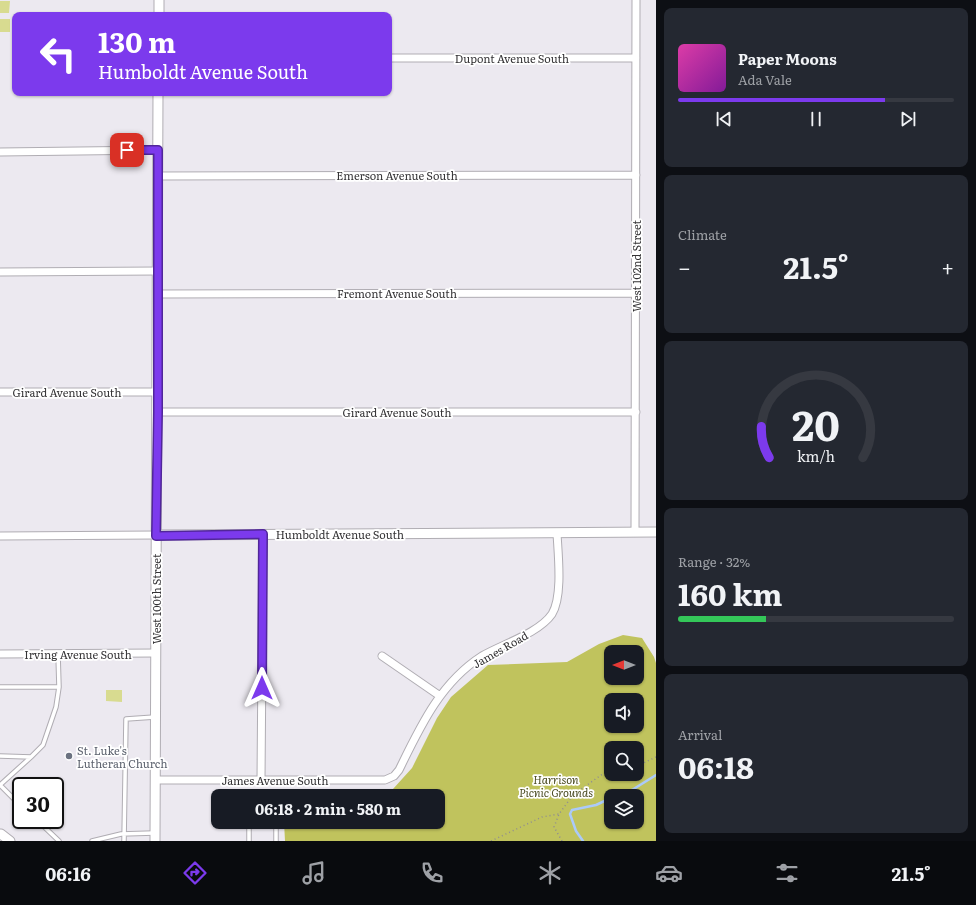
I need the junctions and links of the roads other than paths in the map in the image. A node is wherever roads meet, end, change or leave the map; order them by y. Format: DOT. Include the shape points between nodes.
graph roads {
  1 [pos="159,0"];
  2 [pos="636,0"];
  3 [pos="159,12"];
  4 [pos="392,58"];
  5 [pos="636,58"];
  6 [pos="158,96"];
  7 [pos="158,150"];
  8 [pos="0,152"];
  9 [pos="636,175"];
  10 [pos="158,176"];
  11 [pos="158,271"];
  12 [pos="0,272"];
  13 [pos="636,293"];
  14 [pos="158,294"];
  15 [pos="0,392"];
  16 [pos="158,392"];
  17 [pos="158,412"];
  18 [pos="636,412"];
  19 [pos="635,532"];
  20 [pos="656,532"];
  21 [pos="557,533"];
  22 [pos="263,534"];
  23 [pos="0,536"];
  24 [pos="156,536"];
  25 [pos="156,653"];
  26 [pos="0,654"];
  27 [pos="58,654"];
  28 [pos="382,656"];
  29 [pos="0,687"];
  30 [pos="59,687"];
  31 [pos="440,696"];
  32 [pos="156,717"];
  33 [pos="0,756"];
  34 [pos="31,757"];
  35 [pos="394,776"];
  36 [pos="156,780"];
  37 [pos="261,780"];
  38 [pos="0,785"];
  39 [pos="12,797"];
  40 [pos="46,829"];
  41 [pos="249,829"];
  42 [pos="276,829"];
  43 [pos="125,834"];
  44 [pos="2,836"];
  45 [pos="155,837"];
  46 [pos="10,841"];
  47 [pos="59,841"];
  48 [pos="92,841"];
  49 [pos="124,841"];
  50 [pos="249,841"];
  51 [pos="276,841"];
  1 -- 3 [label="street"];
  2 -- 5 [label="street, West 102nd Street"];
  4 -- 5 [label="street, Dupont Avenue South"];
  5 -- 9 [label="street, West 102nd Street"];
  6 -- 7 [label="street, West 100th Street"];
  7 -- 8 [label="street"];
  7 -- 10 [label="street, West 100th Street"];
  9 -- 10 [label="street, Emerson Avenue South"];
  9 -- 13 [label="street, West 102nd Street"];
  10 -- 11 [label="street, West 100th Street"];
  11 -- 12 [label="street"];
  11 -- 14 [label="street, West 100th Street"];
  13 -- 14 [label="street, Fremont Avenue South"];
  13 -- 18 [label="street, West 102nd Street"];
  14 -- 16 [label="street, West 100th Street"];
  15 -- 16 [label="street, Girard Avenue South"];
  16 -- 17 [label="street, West 100th Street"];
  17 -- 18 [label="street, Girard Avenue South"];
  17 -- 24 [label="street, West 100th Street"];
  18 -- 19 [label="street, West 102nd Street"];
  19 -- 20 [label="street, Humboldt Avenue South"];
  19 -- 21 [label="street, Humboldt Avenue South"];
  21 -- 22 [label="street, Humboldt Avenue South"];
  21 -- 31 [label="street, James Road" via="558,591 552,613 536,629 482,657 463,671"];
  22 -- 24 [label="street, Humboldt Avenue South"];
  22 -- 37 [label="street"];
  23 -- 24 [label="street, Humboldt Avenue South"];
  24 -- 25 [label="street, West 100th Street"];
  25 -- 27 [label="street, Irving Avenue South"];
  25 -- 32 [label="street, West 100th Street"];
  26 -- 27 [label="street, Irving Avenue South"];
  27 -- 30 [label="lane"];
  28 -- 31 [label="street"];
  29 -- 30 [label="lane"];
  30 -- 34 [label="lane" via="56,707 43,746"];
  31 -- 35 [label="street, James Road"];
  32 -- 36 [label="street, West 100th Street"];
  32 -- 43 [label="lane" via="126,719"];
  33 -- 34 [label="lane"];
  34 -- 38 [label="lane"];
  35 -- 37 [label="street, James Avenue South" via="385,780"];
  36 -- 37 [label="street, James Avenue South"];
  36 -- 45 [label="street, West 100th Street"];
  38 -- 39 [label="lane"];
  40 -- 47 [label="lane"];
  41 -- 50 [label="lane"];
  42 -- 51 [label="lane"];
  43 -- 45 [label="lane"];
  43 -- 48 [label="lane"];
  43 -- 49 [label="lane"];
  44 -- 46 [label="street"];
}
